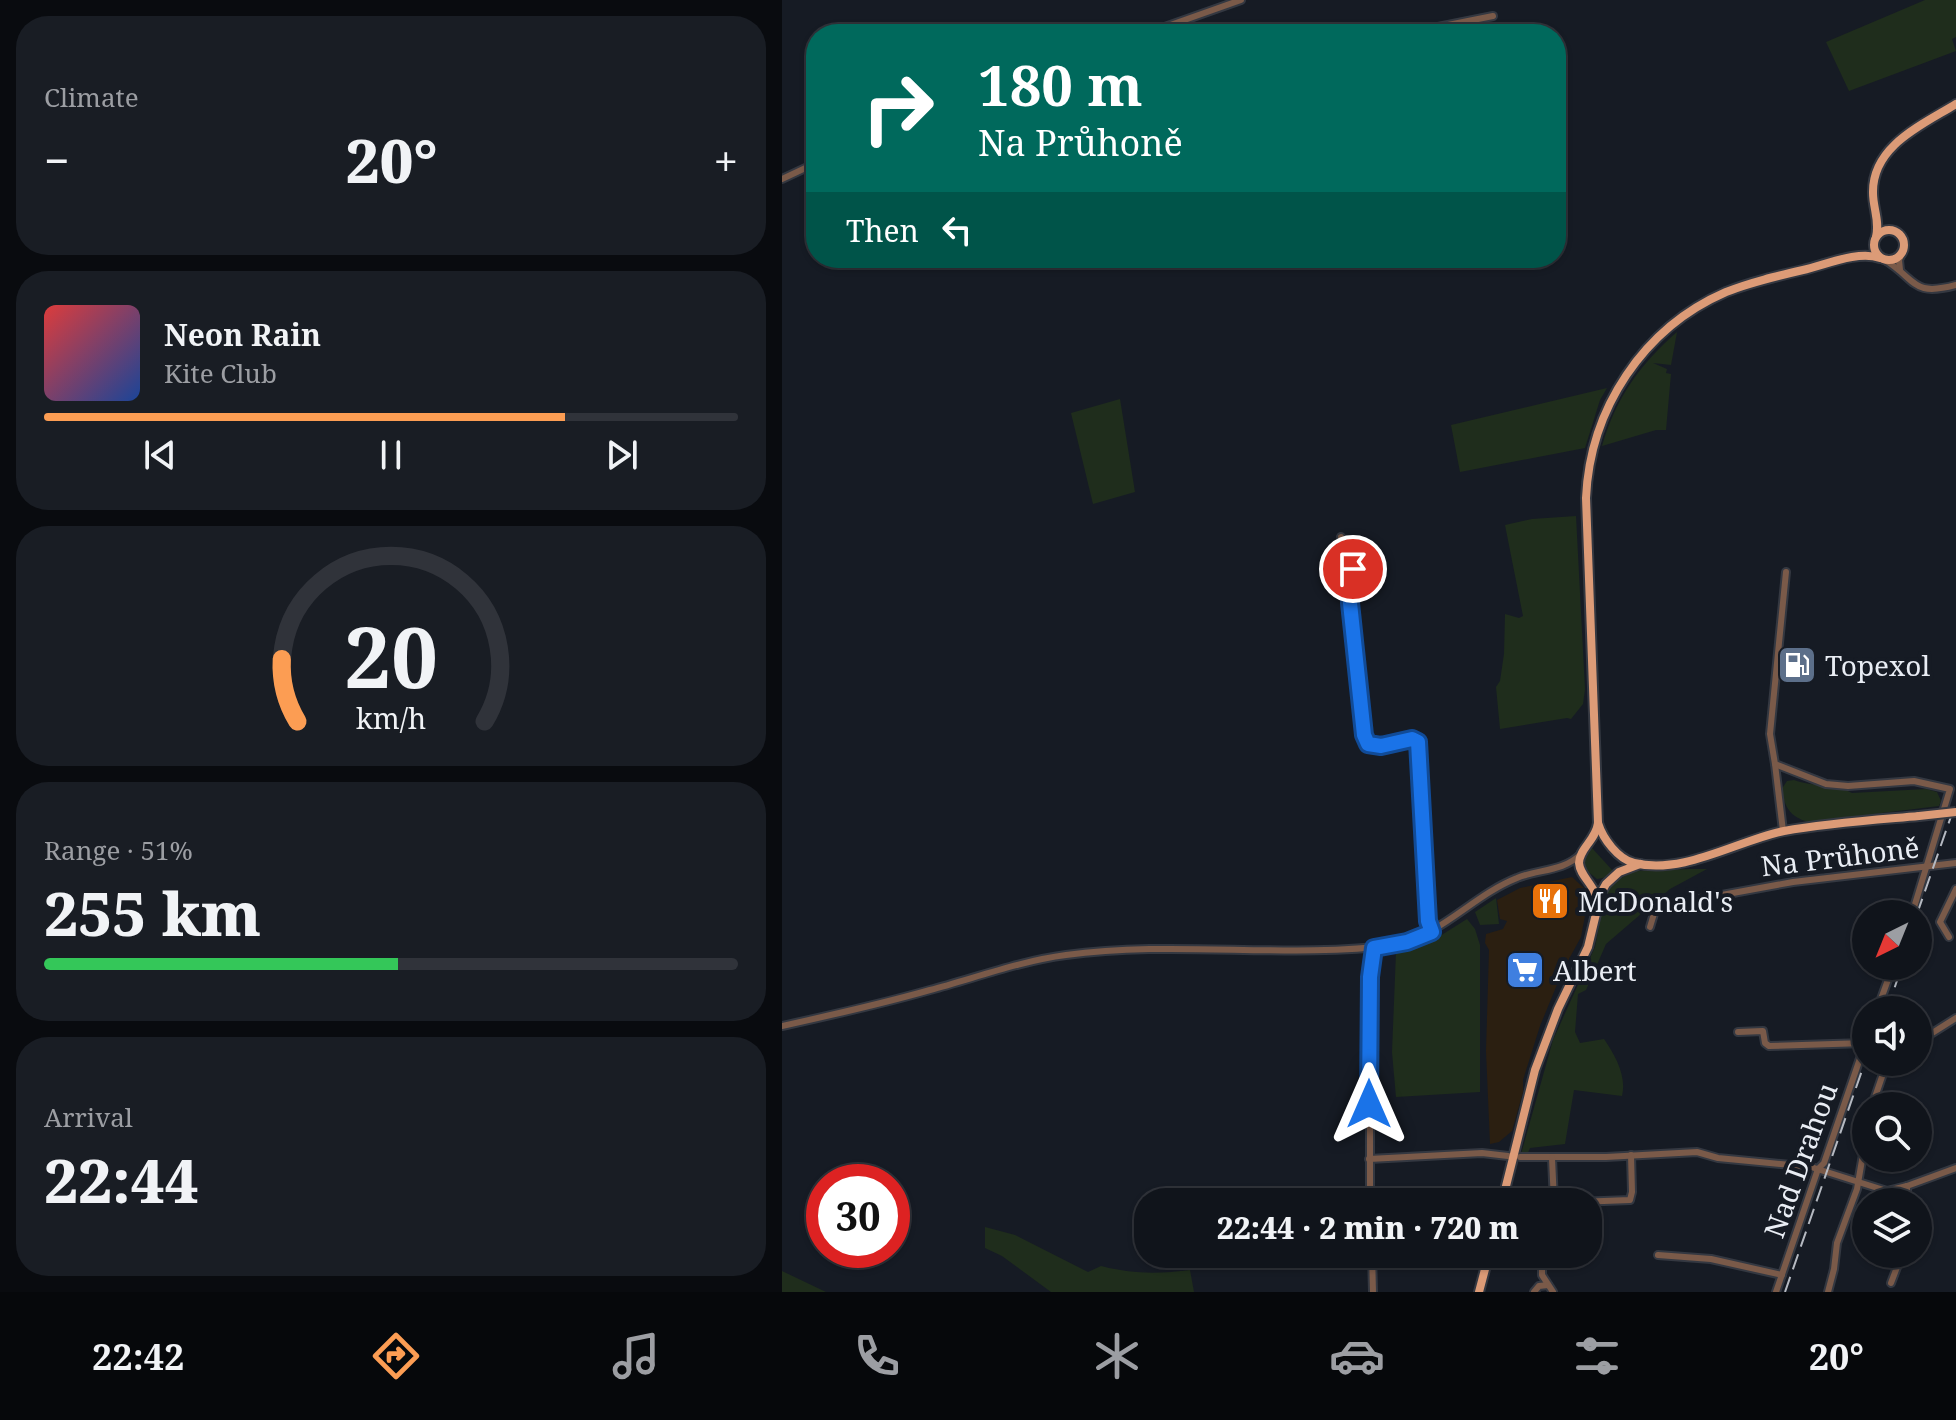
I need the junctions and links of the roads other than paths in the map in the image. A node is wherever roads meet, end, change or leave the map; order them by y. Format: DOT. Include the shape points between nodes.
graph roads {
  1 [pos="1241,0"];
  2 [pos="1493,16"];
  3 [pos="1173,24"];
  4 [pos="1453,24"];
  5 [pos="1956,104"];
  6 [pos="806,168"];
  7 [pos="782,179"];
  8 [pos="1876,214"];
  9 [pos="1891,230"];
  10 [pos="1875,240"];
  11 [pos="1902,253"];
  12 [pos="1855,257"];
  13 [pos="1883,259"];
  14 [pos="1902,274"];
  15 [pos="1956,285"];
  16 [pos="1341,537"];
  17 [pos="1786,572"];
  18 [pos="1775,764"];
  19 [pos="1956,812"];
  20 [pos="1598,823"];
  21 [pos="1783,831"];
  22 [pos="1588,845"];
  23 [pos="1610,845"];
  24 [pos="1618,853"];
  25 [pos="1581,854"];
  26 [pos="1640,864"];
  27 [pos="1954,864"];
  28 [pos="1925,866"];
  29 [pos="1560,867"];
  30 [pos="1955,872"];
  31 [pos="1585,876"];
  32 [pos="1613,878"];
  33 [pos="1956,889"];
  34 [pos="1916,900"];
  35 [pos="1598,904"];
  36 [pos="1650,927"];
  37 [pos="1432,932"];
  38 [pos="1949,937"];
  39 [pos="1374,948"];
  40 [pos="1956,1018"];
  41 [pos="782,1026"];
  42 [pos="1738,1032"];
  43 [pos="1932,1033"];
  44 [pos="1852,1043"];
  45 [pos="1854,1076"];
  46 [pos="1631,1155"];
  47 [pos="1508,1156"];
  48 [pos="1520,1157"];
  49 [pos="1552,1158"];
  50 [pos="1369,1159"];
  51 [pos="1956,1168"];
  52 [pos="1818,1169"];
  53 [pos="1859,1172"];
  54 [pos="1858,1180"];
  55 [pos="1907,1186"];
  56 [pos="1370,1188"];
  57 [pos="1506,1188"];
  58 [pos="1553,1188"];
  59 [pos="1631,1197"];
  60 [pos="1602,1202"];
  61 [pos="1639,1204"];
  62 [pos="1658,1255"];
  63 [pos="1372,1268"];
  64 [pos="1485,1268"];
  65 [pos="1542,1268"];
  66 [pos="1897,1268"];
  67 [pos="1782,1275"];
  68 [pos="1891,1283"];
  69 [pos="1548,1285"];
  70 [pos="1373,1292"];
  71 [pos="1479,1292"];
  72 [pos="1534,1292"];
  73 [pos="1553,1292"];
  74 [pos="1776,1292"];
  75 [pos="1828,1292"];
  1 -- 3 [label="street"];
  2 -- 4 [label="street"];
  5 -- 8 [label="main road" via="1885,155 1873,184"];
  6 -- 7 [label="street"];
  8 -- 9 [label="main road"];
  8 -- 10 [label="main road"];
  9 -- 10 [label="main road"];
  9 -- 11 [label="main road" via="1903,239"];
  10 -- 12 [label="main road"];
  10 -- 13 [label="main road" via="1875,251"];
  11 -- 13 [label="main road"];
  11 -- 14 [label="street"];
  12 -- 13 [label="main road"];
  12 -- 20 [label="main road" via="1751,283 1701,305 1649,346 1606,411 1592,450 1586,498"];
  13 -- 14 [label="street"];
  14 -- 15 [label="street" via="1924,288"];
  16 -- 37 [label="street" via="1354,573 1350,599 1364,735 1368,744 1381,746 1418,742"];
  17 -- 18 [label="street" via="1770,734"];
  18 -- 21 [label="street"];
  18 -- 28 [label="street" via="1826,784 1914,781 1950,789"];
  19 -- 21 [label="main road, bridge"];
  20 -- 22 [label="main road"];
  20 -- 23 [label="main road"];
  21 -- 26 [label="main road" via="1687,861"];
  22 -- 23 [label="main road"];
  22 -- 25 [label="main road"];
  23 -- 24 [label="main road"];
  24 -- 26 [label="main road"];
  24 -- 32 [label="main road" via="1620,864"];
  25 -- 29 [label="street"];
  25 -- 31 [label="main road"];
  26 -- 32 [label="main road"];
  27 -- 28 [label="street, Na Průhoně"];
  27 -- 30 [label="street"];
  28 -- 34 [label="street"];
  28 -- 36 [label="street, Na Průhoně" via="1793,882 1656,907"];
  29 -- 31 [label="street"];
  29 -- 37 [label="street" via="1512,879"];
  31 -- 32 [label="main road" via="1598,883"];
  31 -- 35 [label="main road"];
  32 -- 35 [label="main road"];
  33 -- 38 [label="street" via="1940,922"];
  35 -- 57 [label="main road" via="1592,935 1535,1070"];
  37 -- 39 [label="street"];
  39 -- 41 [label="street" via="1068,954"];
  39 -- 50 [label="street"];
  40 -- 43 [label="street"];
  42 -- 44 [label="street, Nad Drahou" via="1763,1031 1769,1046"];
  45 -- 52 [label="street, Nad Drahou"];
  46 -- 49 [label="street"];
  46 -- 52 [label="street" via="1697,1152"];
  46 -- 59 [label="street"];
  47 -- 50 [label="street"];
  48 -- 49 [label="street"];
  49 -- 58 [label="street"];
  50 -- 56 [label="street"];
  51 -- 55 [label="street"];
  52 -- 54 [label="street"];
  52 -- 67 [label="street, Nad Drahou"];
  53 -- 54 [label="street"];
  54 -- 55 [label="street" via="1887,1191"];
  54 -- 75 [label="street"];
  59 -- 60 [label="street"];
  59 -- 61 [label="street"];
  62 -- 67 [label="street" via="1711,1259"];
  63 -- 70 [label="street"];
  64 -- 71 [label="main road"];
  65 -- 69 [label="street"];
  66 -- 68 [label="street"];
  67 -- 74 [label="street, Nad Drahou"];
  69 -- 72 [label="street"];
  69 -- 73 [label="street"];
}
